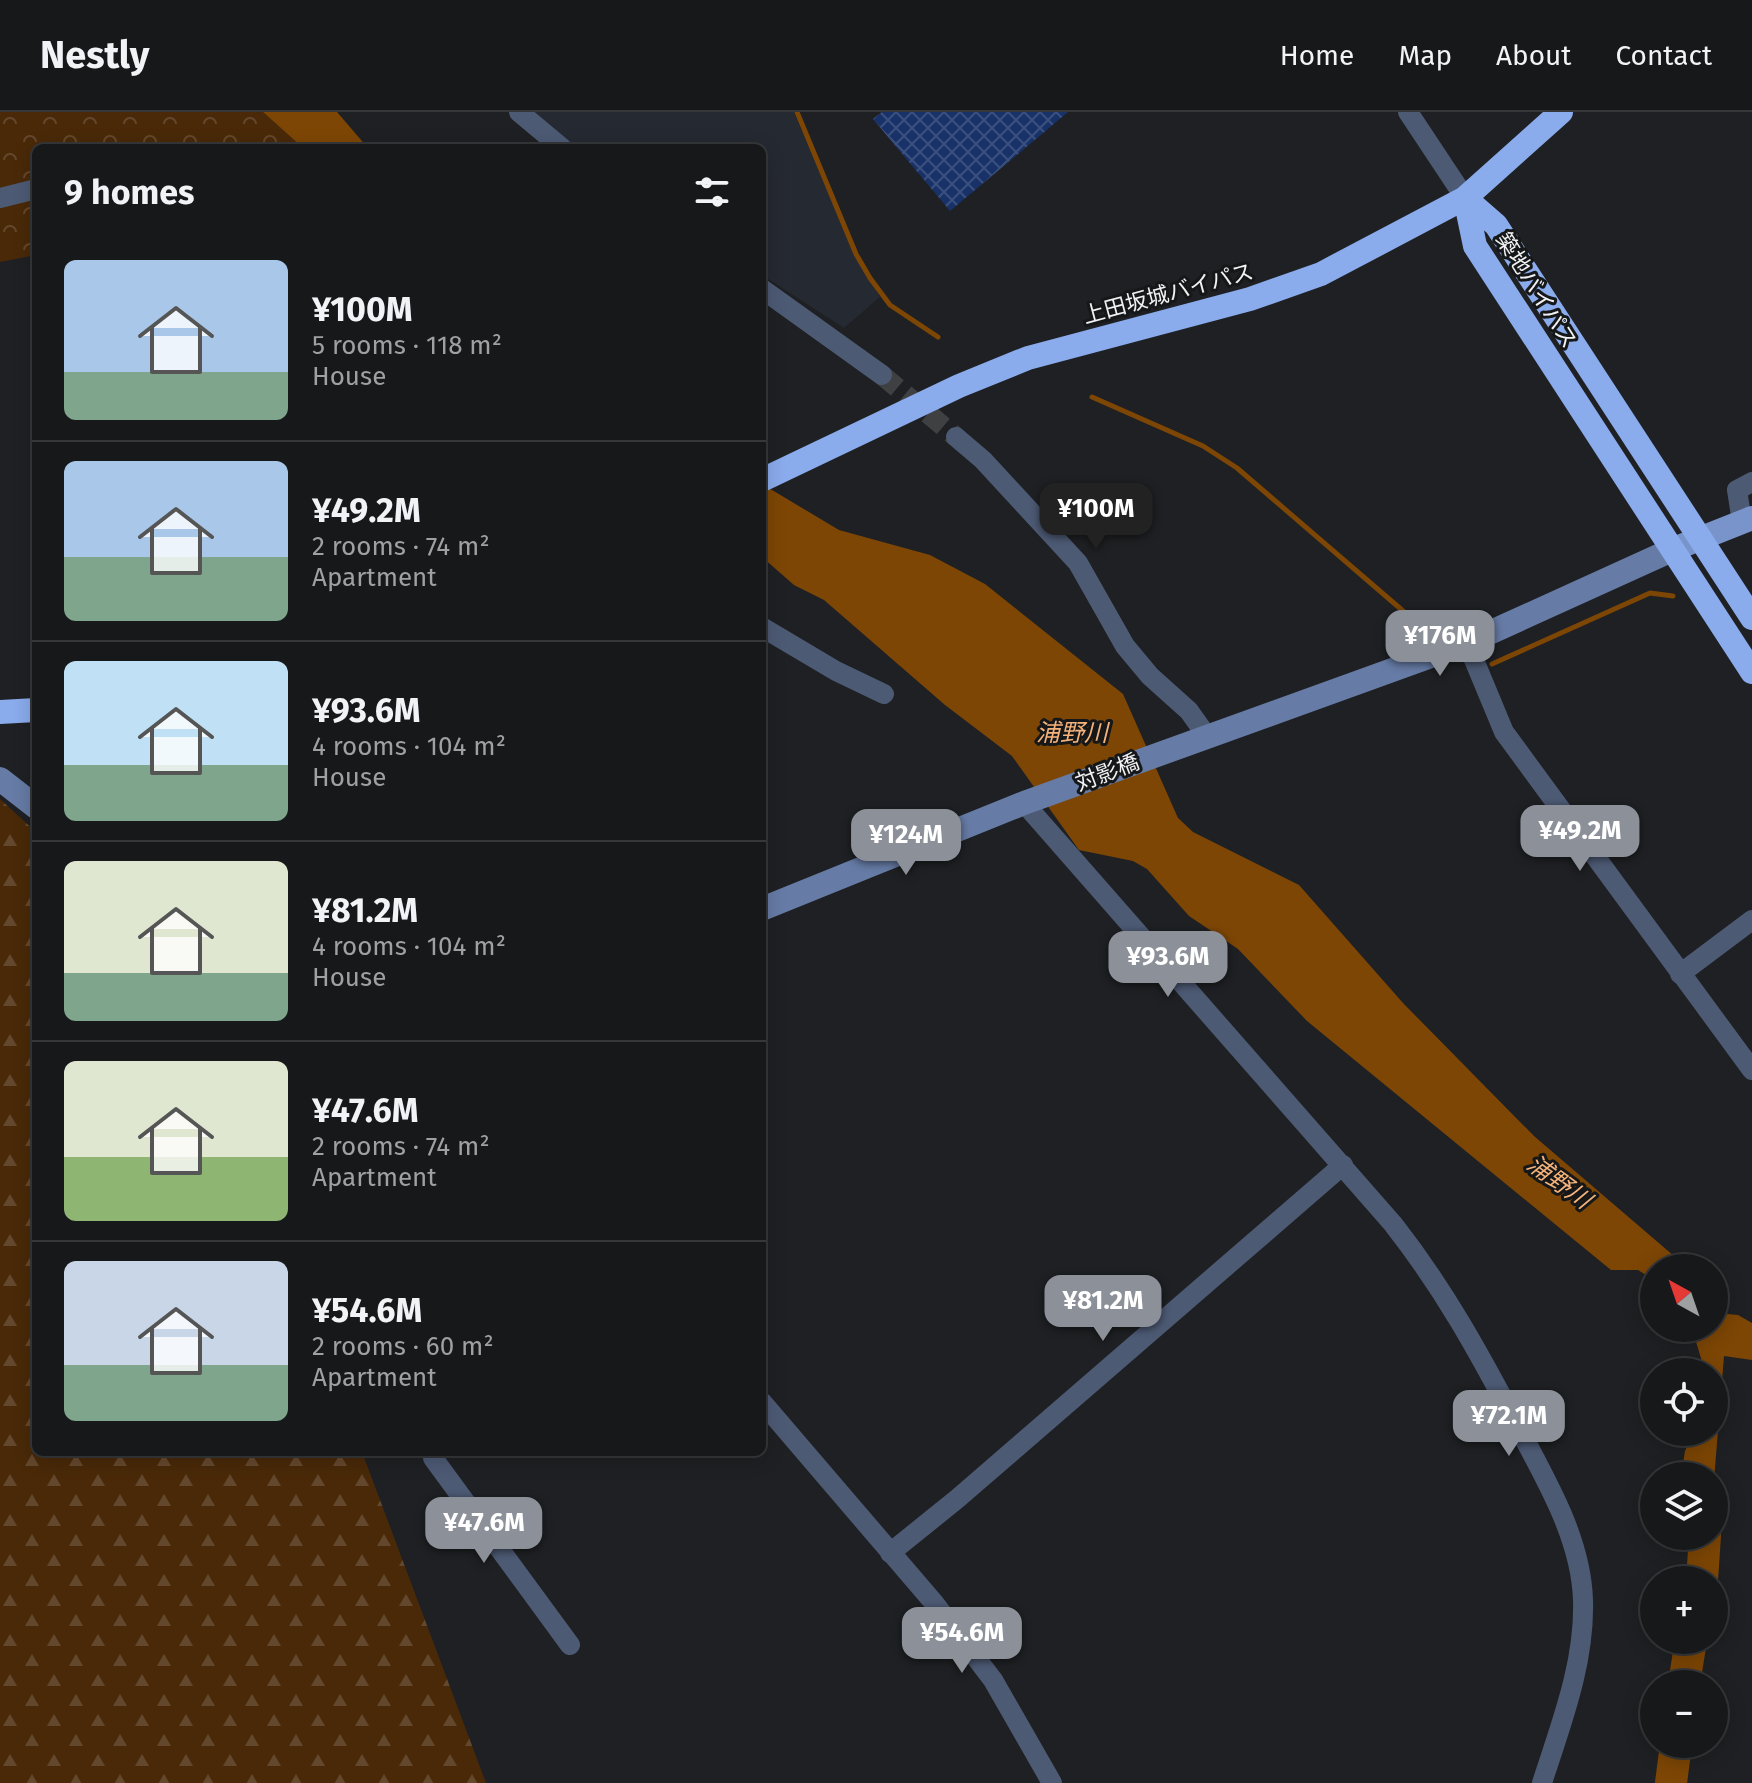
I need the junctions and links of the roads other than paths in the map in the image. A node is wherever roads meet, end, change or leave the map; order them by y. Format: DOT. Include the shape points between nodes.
graph roads {
  1 [pos="519,112"];
  2 [pos="1408,112"];
  3 [pos="1561,112"];
  4 [pos="557,144"];
  5 [pos="32,190"];
  6 [pos="0,198"];
  7 [pos="1465,198"];
  8 [pos="766,292"];
  9 [pos="882,375"];
  10 [pos="956,437"];
  11 [pos="766,478"];
  12 [pos="1752,482"];
  13 [pos="1747,520"];
  14 [pos="1702,538"];
  15 [pos="1674,549"];
  16 [pos="1752,618"];
  17 [pos="766,629"];
  18 [pos="1467,643"];
  19 [pos="1752,672"];
  20 [pos="884,694"];
  21 [pos="32,710"];
  22 [pos="0,712"];
  23 [pos="1206,735"];
  24 [pos="0,779"];
  25 [pos="1029,802"];
  26 [pos="32,804"];
  27 [pos="766,907"];
  28 [pos="1752,920"];
  29 [pos="1680,974"];
  30 [pos="1752,1070"];
  31 [pos="1343,1165"];
  32 [pos="766,1407"];
  33 [pos="433,1458"];
  34 [pos="890,1553"];
  35 [pos="570,1645"];
  36 [pos="1052,1783"];
  37 [pos="1542,1783"];
  1 -- 4 [label="street"];
  2 -- 7 [label="street"];
  3 -- 7 [label="highway, 上田坂城バイパス"];
  5 -- 6 [label="street"];
  7 -- 11 [label="highway, 上田坂城バイパス" via="1288,287 1028,358"];
  7 -- 14 [label="highway, 築地バイパス" via="1496,225"];
  7 -- 15 [label="highway, 築地バイパス" via="1475,246"];
  8 -- 9 [label="street"];
  10 -- 23 [label="street" via="1078,563 1125,646"];
  12 -- 13 [label="street" via="1737,490"];
  13 -- 14 [label="main road"];
  14 -- 15 [label="main road"];
  14 -- 16 [label="highway, 築地バイパス"];
  15 -- 18 [label="street, 対影橋"];
  15 -- 19 [label="highway, 築地バイパス"];
  17 -- 20 [label="street"];
  18 -- 23 [label="street, 対影橋"];
  18 -- 29 [label="street" via="1504,732"];
  21 -- 22 [label="highway"];
  23 -- 25 [label="street, 対影橋"];
  24 -- 26 [label="street"];
  25 -- 27 [label="street, 対影橋"];
  25 -- 31 [label="street"];
  28 -- 29 [label="street"];
  29 -- 30 [label="street"];
  31 -- 34 [label="street"];
  31 -- 37 [label="street" via="1427,1267 1468,1330 1567,1524 1583,1598 1579,1660"];
  32 -- 34 [label="street"];
  33 -- 35 [label="street"];
  34 -- 36 [label="street" via="993,1680"];
}
